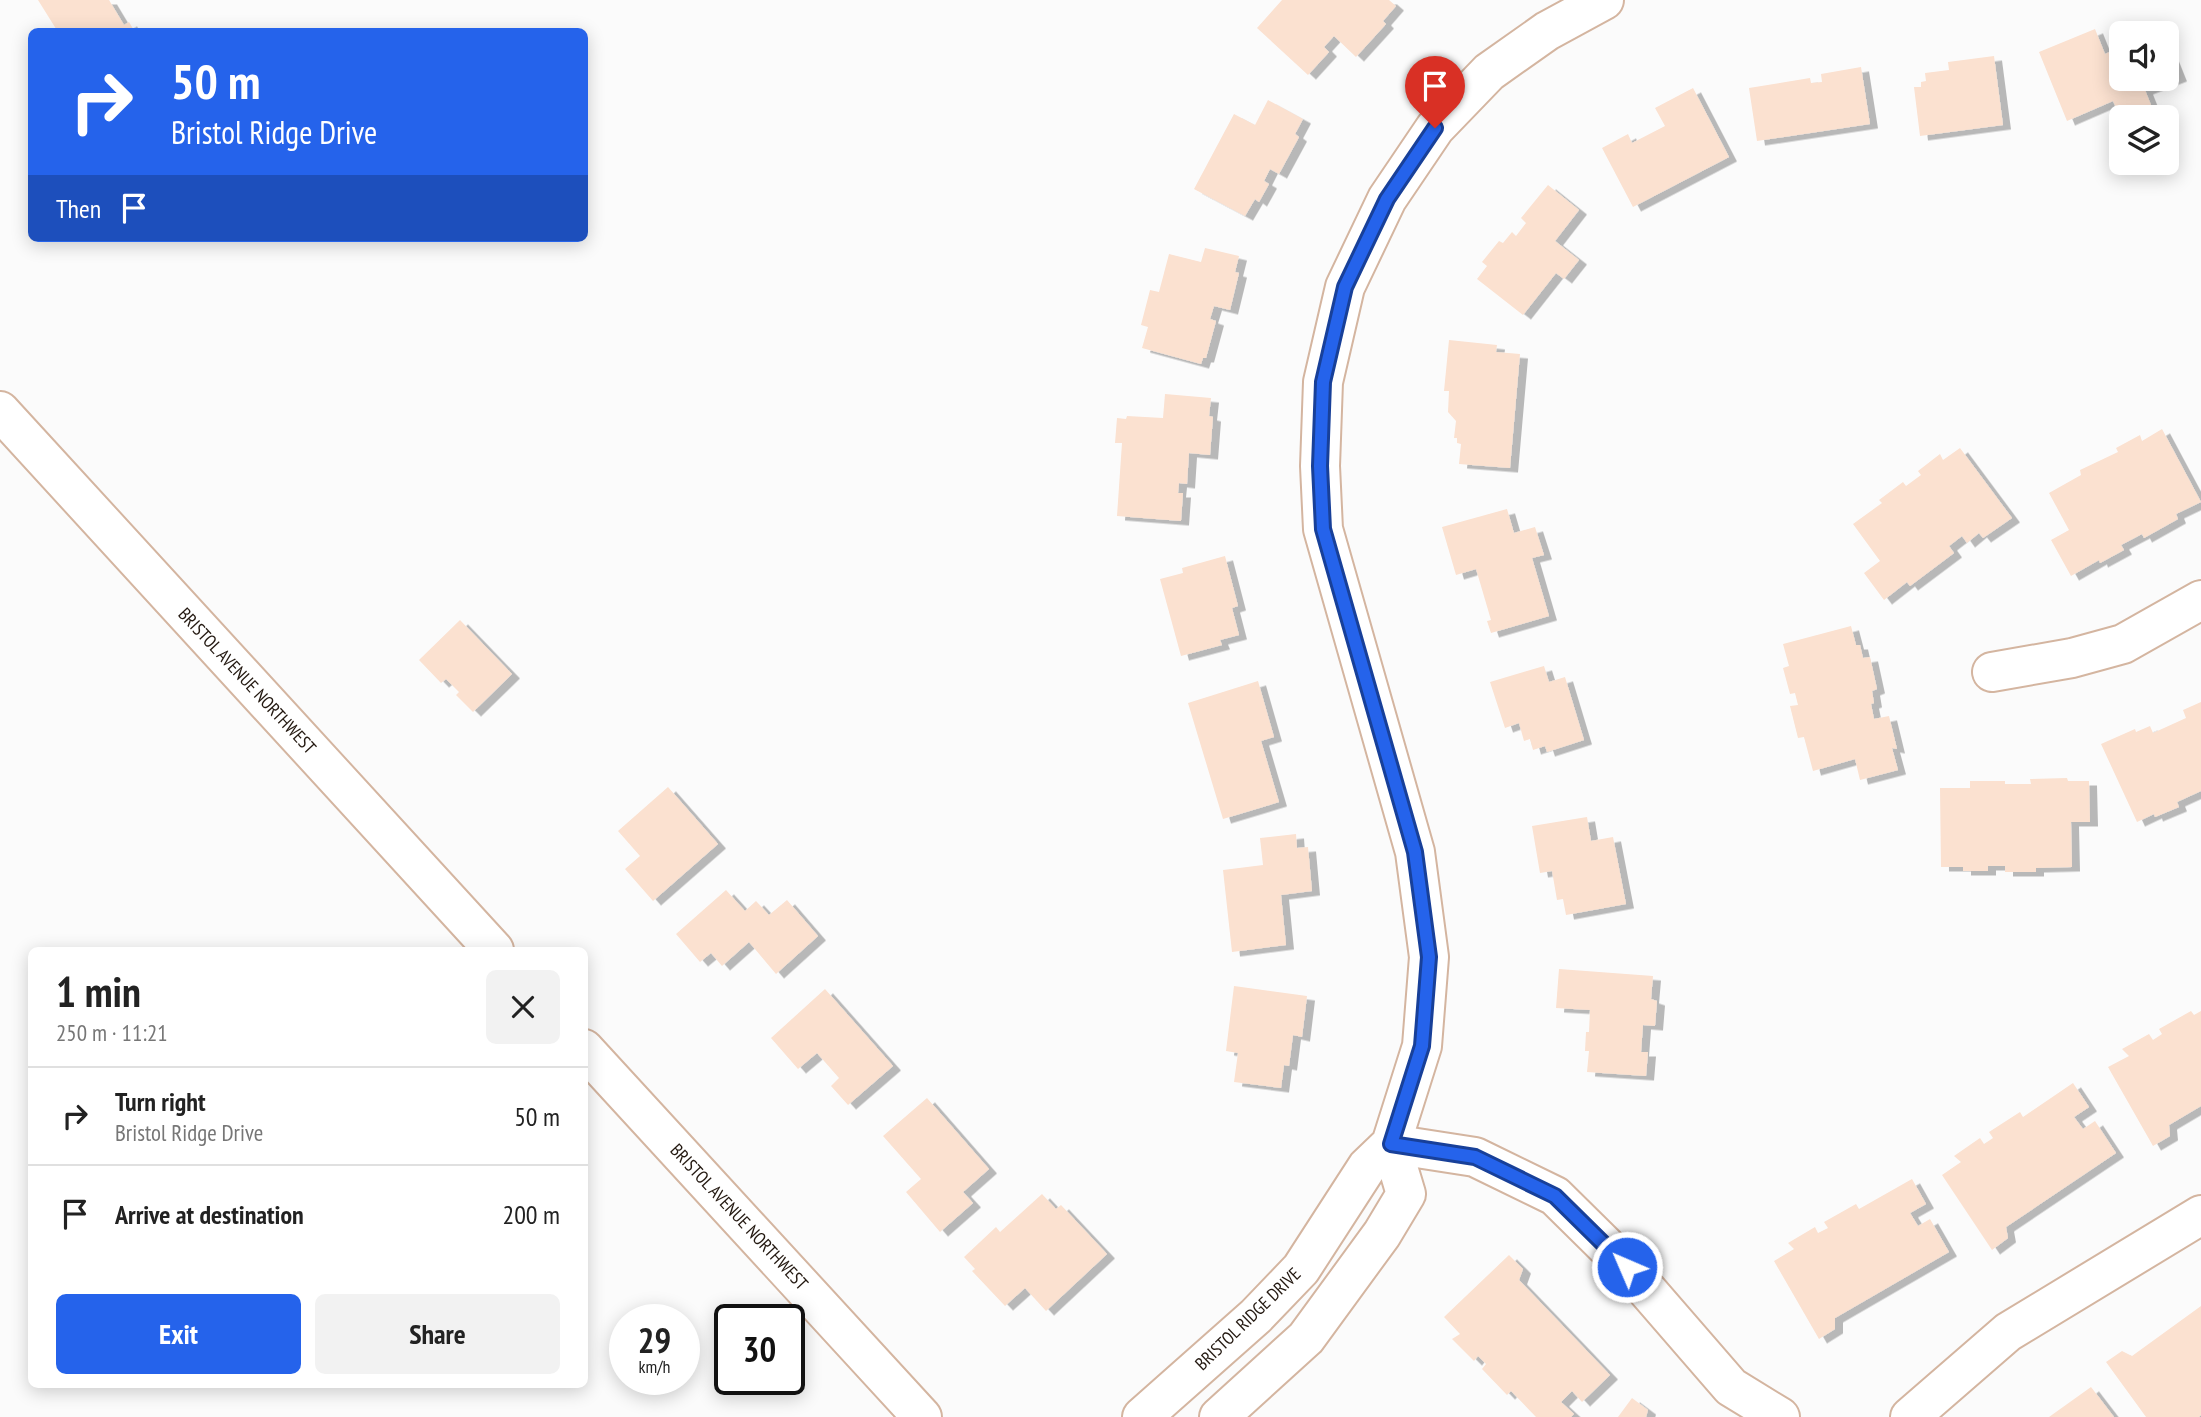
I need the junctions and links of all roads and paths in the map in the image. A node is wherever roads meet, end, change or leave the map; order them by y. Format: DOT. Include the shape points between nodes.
graph roads {
  1 [pos="1604,0"];
  2 [pos="0,411"];
  3 [pos="2201,600"];
  4 [pos="1992,672"];
  5 [pos="491,947"];
  6 [pos="588,1053"];
  7 [pos="1391,1144"];
  8 [pos="2201,1214"];
  9 [pos="922,1417"];
  10 [pos="1142,1417"];
  11 [pos="1219,1417"];
  12 [pos="1780,1417"];
  13 [pos="1910,1417"];
  1 -- 7 [label="street, BRISTOL RIDGE DRIVE" via="1547,31 1489,72 1435,128 1387,199 1345,287 1323,382 1323,529 1415,852 1429,957 1422,1046"];
  2 -- 5 [label="street, BRISTOL AVENUE NORTHWEST"];
  3 -- 4 [label="street" via="2123,644"];
  6 -- 9 [label="street, BRISTOL AVENUE NORTHWEST"];
  7 -- 10 [label="street, BRISTOL RIDGE DRIVE" via="1367,1167 1301,1269"];
  7 -- 11 [label="street" via="1406,1194 1382,1234 1306,1338"];
  7 -- 12 [label="street" via="1475,1157 1555,1196 1627,1267 1731,1387"];
  8 -- 13 [label="street" via="2008,1332"];
}
